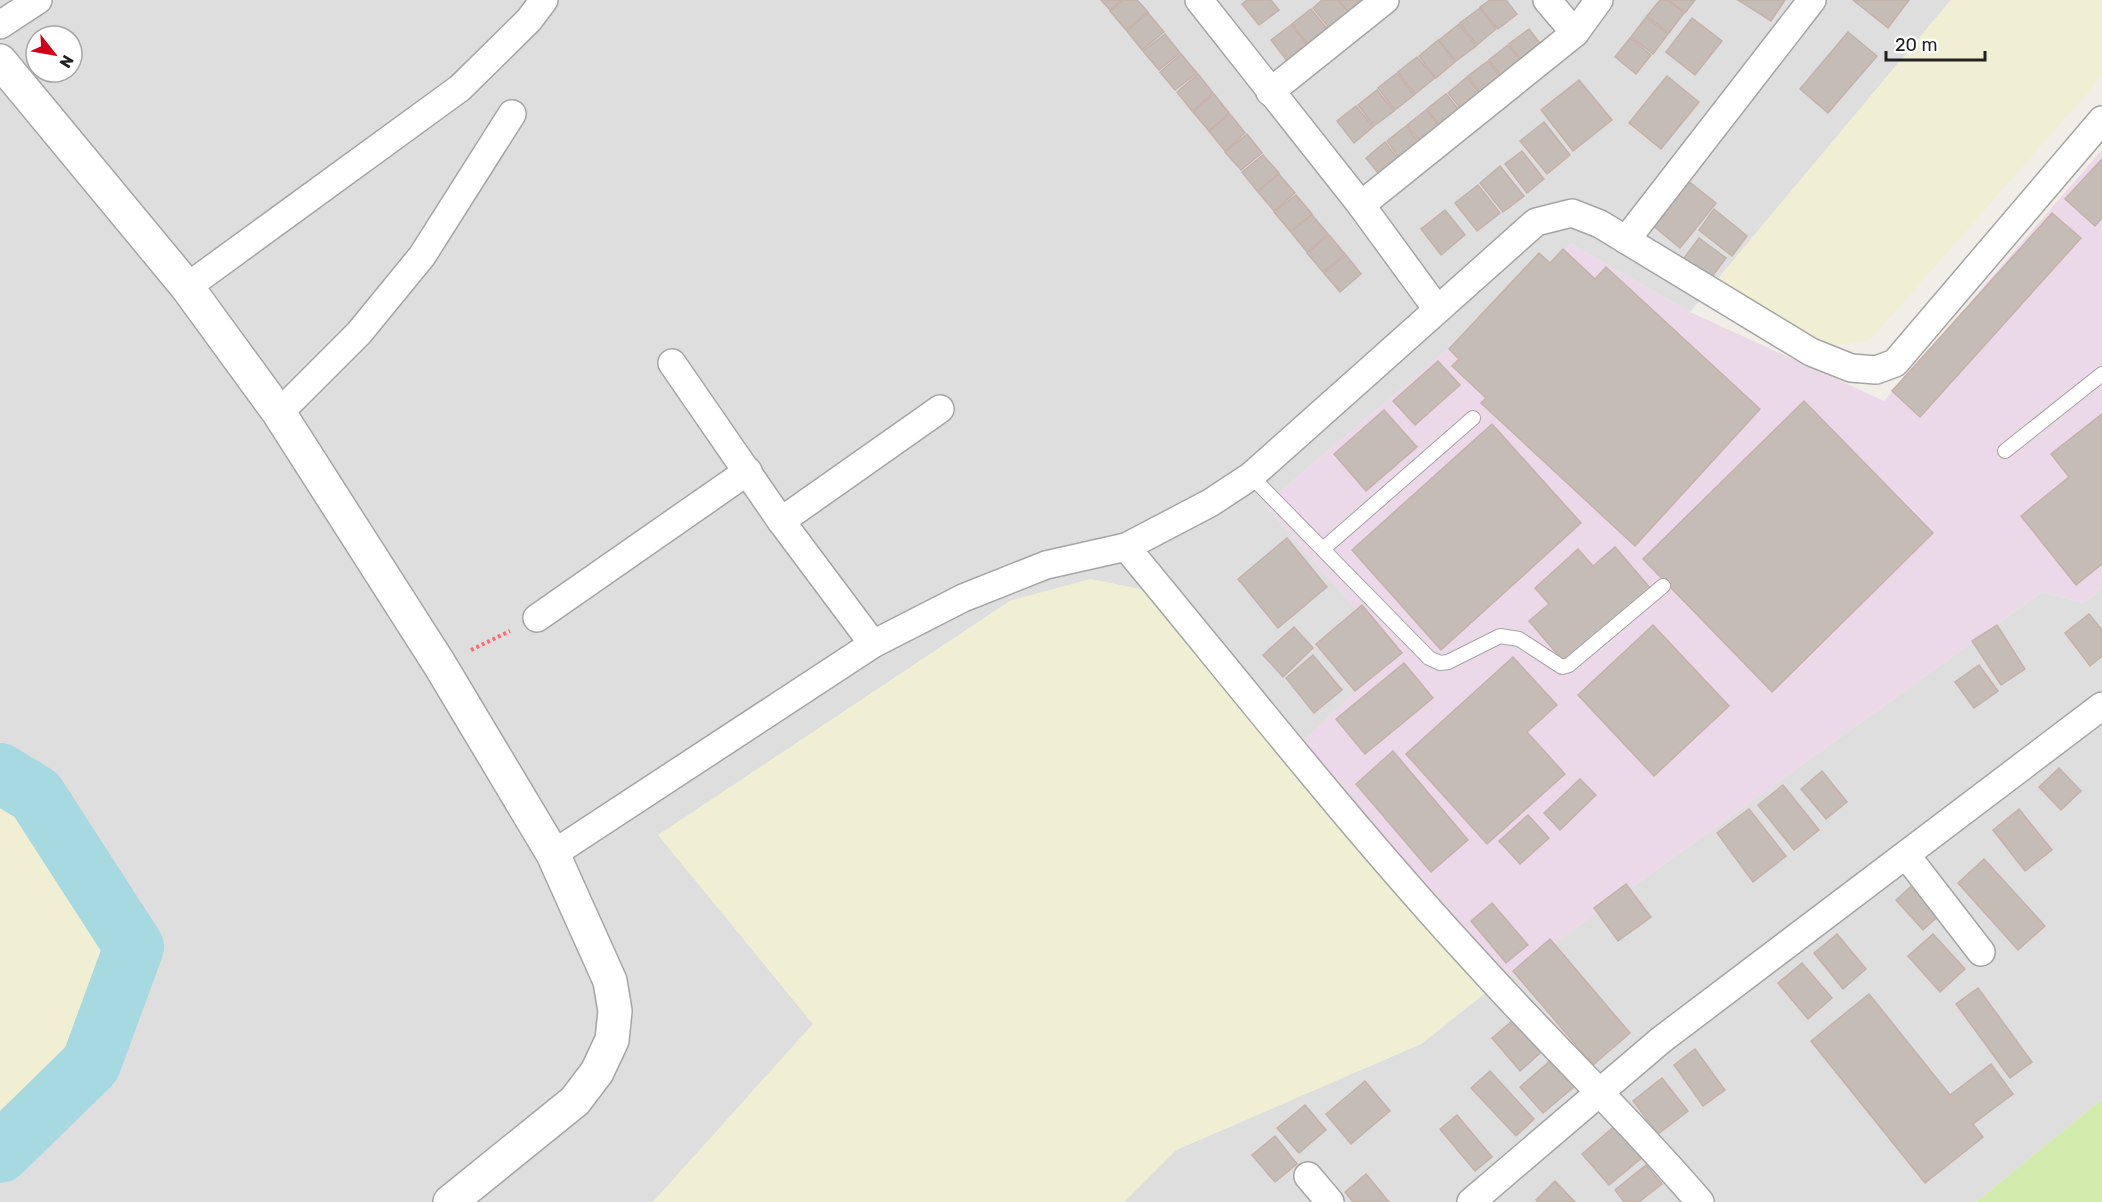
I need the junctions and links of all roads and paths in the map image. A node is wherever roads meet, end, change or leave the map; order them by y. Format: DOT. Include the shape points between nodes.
graph roads {
  1 [pos="38,0"];
  2 [pos="544,0"];
  3 [pos="1199,0"];
  4 [pos="1385,0"];
  5 [pos="1547,0"];
  6 [pos="1599,0"];
  7 [pos="1812,0"];
  8 [pos="0,25"];
  9 [pos="1575,33"];
  10 [pos="0,61"];
  11 [pos="1270,92"];
  12 [pos="512,114"];
  13 [pos="2102,120"];
  14 [pos="1361,205"];
  15 [pos="1626,240"];
  16 [pos="187,287"];
  17 [pos="1437,309"];
  18 [pos="672,363"];
  19 [pos="2102,374"];
  20 [pos="940,409"];
  21 [pos="279,412"];
  22 [pos="1473,418"];
  23 [pos="2005,451"];
  24 [pos="748,471"];
  25 [pos="1251,476"];
  26 [pos="781,521"];
  27 [pos="1126,547"];
  28 [pos="1323,549"];
  29 [pos="1664,586"];
  30 [pos="537,618"];
  31 [pos="873,644"];
  32 [pos="440,665"];
  33 [pos="2102,706"];
  34 [pos="553,854"];
  35 [pos="1906,855"];
  36 [pos="1981,952"];
  37 [pos="1601,1093"];
  38 [pos="1308,1176"];
  39 [pos="450,1202"];
  40 [pos="1330,1202"];
  41 [pos="1471,1202"];
  42 [pos="1700,1202"];
  1 -- 8 [label="street"];
  2 -- 16 [label="street" via="460,88"];
  3 -- 11 [label="street"];
  4 -- 11 [label="street"];
  5 -- 9 [label="street"];
  6 -- 9 [label="street"];
  7 -- 15 [label="street"];
  9 -- 14 [label="street"];
  10 -- 16 [label="street"];
  11 -- 14 [label="street"];
  12 -- 21 [label="street" via="422,256 359,333"];
  13 -- 15 [label="street" via="1895,363 1876,370 1851,368 1811,352"];
  14 -- 17 [label="street"];
  15 -- 17 [label="street" via="1572,213 1536,222"];
  16 -- 21 [label="street"];
  17 -- 25 [label="street"];
  18 -- 24 [label="street"];
  19 -- 23 [label="lane"];
  20 -- 26 [label="street"];
  21 -- 32 [label="street"];
  22 -- 28 [label="lane"];
  24 -- 26 [label="street"];
  24 -- 30 [label="street"];
  25 -- 27 [label="street" via="1210,503"];
  25 -- 28 [label="lane"];
  26 -- 31 [label="street"];
  27 -- 31 [label="street" via="1046,564 963,598"];
  27 -- 37 [label="street" via="1356,825 1477,964"];
  28 -- 29 [label="lane" via="1429,658 1440,663 1500,636 1519,639 1562,667 1569,665"];
  30 -- 32 [label="path"];
  31 -- 34 [label="street"];
  32 -- 34 [label="street"];
  33 -- 35 [label="street"];
  34 -- 39 [label="street" via="610,981 615,1011 612,1040 597,1072 575,1101"];
  35 -- 36 [label="street"];
  35 -- 37 [label="street" via="1660,1040"];
  37 -- 41 [label="street"];
  37 -- 42 [label="street"];
  38 -- 40 [label="street"];
}
